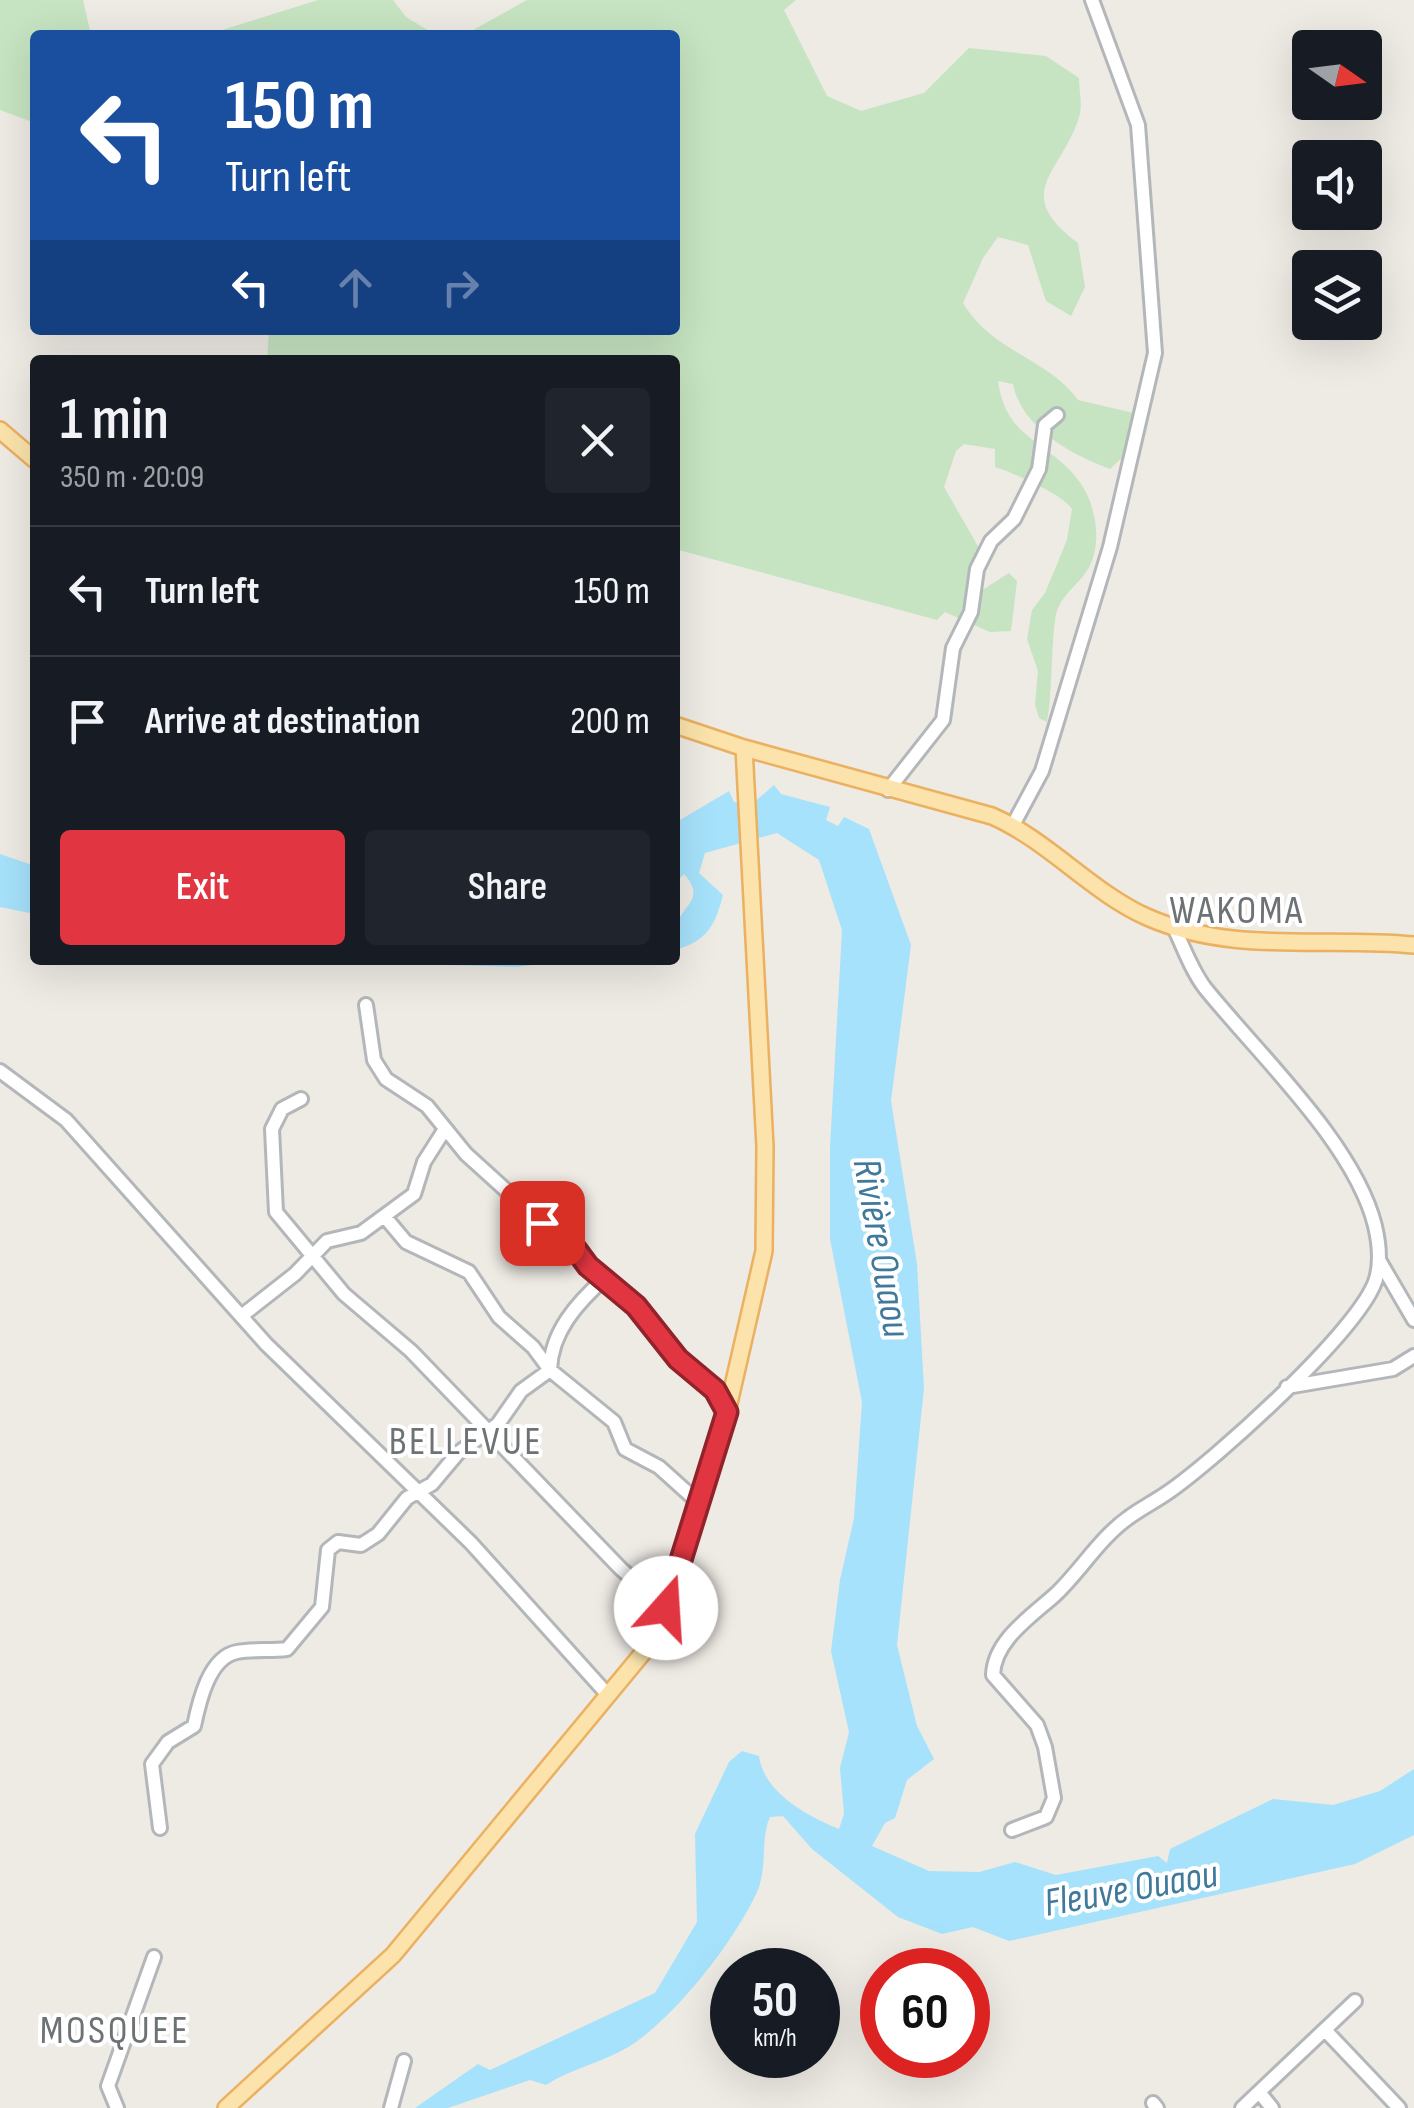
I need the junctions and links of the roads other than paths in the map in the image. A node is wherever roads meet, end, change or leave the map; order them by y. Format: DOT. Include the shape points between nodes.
graph roads {
  1 [pos="1092,0"];
  2 [pos="1057,415"];
  3 [pos="0,430"];
  4 [pos="30,456"];
  5 [pos="680,728"];
  6 [pos="744,748"];
  7 [pos="888,790"];
  8 [pos="1013,825"];
  9 [pos="1174,928"];
  10 [pos="1414,945"];
  11 [pos="366,1005"];
  12 [pos="0,1070"];
  13 [pos="300,1099"];
  14 [pos="446,1130"];
  15 [pos="385,1217"];
  16 [pos="312,1259"];
  17 [pos="1379,1260"];
  18 [pos="605,1278"];
  19 [pos="244,1314"];
  20 [pos="1414,1320"];
  21 [pos="1414,1356"];
  22 [pos="550,1370"];
  23 [pos="1285,1388"];
  24 [pos="727,1412"];
  25 [pos="488,1433"];
  26 [pos="421,1493"];
  27 [pos="699,1503"];
  28 [pos="666,1608"];
  29 [pos="608,1695"];
  30 [pos="160,1828"];
  31 [pos="1012,1830"];
  32 [pos="154,1957"];
  33 [pos="1355,2001"];
  34 [pos="1325,2030"];
  35 [pos="404,2062"];
  36 [pos="1258,2092"];
  37 [pos="117,2108"];
  38 [pos="226,2108"];
  39 [pos="391,2108"];
  40 [pos="1242,2108"];
  41 [pos="1272,2108"];
  42 [pos="1399,2108"];
  1 -- 8 [label="street" via="1138,125 1155,352 1104,566 1042,771"];
  2 -- 7 [label="street" via="1045,426 1040,469 1024,502 977,570 970,612 952,648 944,720"];
  3 -- 4 [label="main road"];
  5 -- 6 [label="main road"];
  6 -- 7 [label="main road"];
  6 -- 24 [label="main road" via="767,1219"];
  7 -- 8 [label="main road"];
  8 -- 9 [label="main road" via="1123,903"];
  9 -- 10 [label="main road" via="1258,944"];
  9 -- 17 [label="street" via="1202,984 1355,1179 1375,1227"];
  11 -- 14 [label="street" via="380,1070"];
  12 -- 19 [label="street" via="66,1120"];
  13 -- 16 [label="street" via="282,1109 270,1151 276,1212"];
  14 -- 15 [label="street" via="424,1162 414,1194"];
  14 -- 18 [label="street"];
  15 -- 16 [label="street" via="361,1234 327,1241"];
  15 -- 22 [label="street" via="406,1242 470,1272 499,1317"];
  16 -- 19 [label="street"];
  16 -- 25 [label="street"];
  17 -- 20 [label="street"];
  17 -- 23 [label="street" via="1361,1310"];
  18 -- 22 [label="street" via="560,1327"];
  18 -- 24 [label="street" via="715,1390"];
  19 -- 26 [label="street" via="347,1428"];
  21 -- 23 [label="street" via="1393,1369"];
  22 -- 25 [label="street" via="522,1390"];
  22 -- 27 [label="street" via="614,1422 625,1449 660,1467"];
  23 -- 31 [label="street" via="1194,1472 1107,1536 999,1651 993,1674 1037,1725 1054,1798 1046,1817"];
  24 -- 27 [label="main road"];
  25 -- 26 [label="street" via="458,1452"];
  25 -- 28 [label="street"];
  26 -- 29 [label="street"];
  26 -- 30 [label="street" via="407,1498 361,1545 338,1542 328,1550 322,1607 287,1649 234,1652 217,1665 194,1726 168,1742 152,1764"];
  27 -- 28 [label="main road"];
  28 -- 29 [label="main road" via="642,1654"];
  29 -- 38 [label="main road" via="393,1955"];
  32 -- 37 [label="street" via="108,2086"];
  33 -- 34 [label="street"];
  34 -- 36 [label="street"];
  34 -- 42 [label="street"];
  35 -- 39 [label="street"];
  36 -- 40 [label="street"];
  36 -- 41 [label="street"];
}
